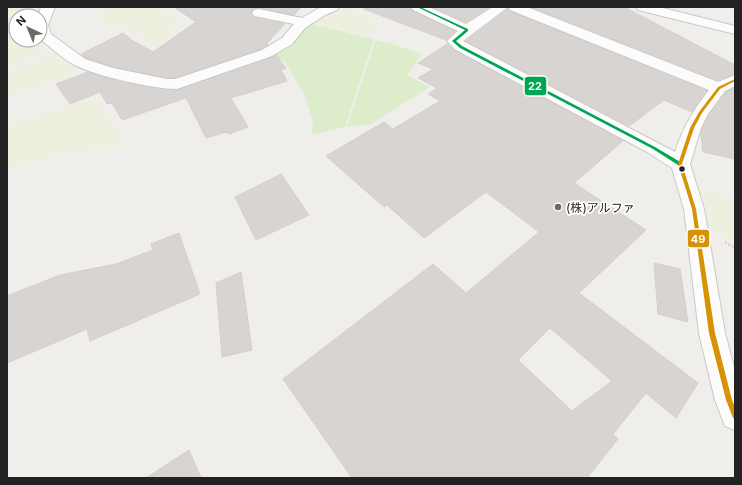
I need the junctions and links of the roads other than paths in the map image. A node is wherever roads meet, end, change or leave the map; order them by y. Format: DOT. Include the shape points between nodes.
graph roads {
  1 [pos="48,7"];
  2 [pos="332,7"];
  3 [pos="418,7"];
  4 [pos="502,7"];
  5 [pos="515,7"];
  6 [pos="643,7"];
  7 [pos="259,13"];
  8 [pos="304,22"];
  9 [pos="467,30"];
  10 [pos="735,30"];
  11 [pos="727,84"];
  12 [pos="680,164"];
  13 [pos="735,416"];
  1 -- 8 [label="street" via="41,25 45,36 80,62 109,72 167,84 191,80 267,53 287,41"];
  2 -- 8 [label="street"];
  3 -- 9 [label="street"];
  4 -- 9 [label="street"];
  5 -- 11 [label="street"];
  6 -- 10 [label="street"];
  7 -- 8 [label="street"];
  9 -- 12 [label="street" via="454,41 462,47"];
  11 -- 12 [label="street" via="700,113"];
  12 -- 13 [label="street" via="694,209 712,333"];
}
